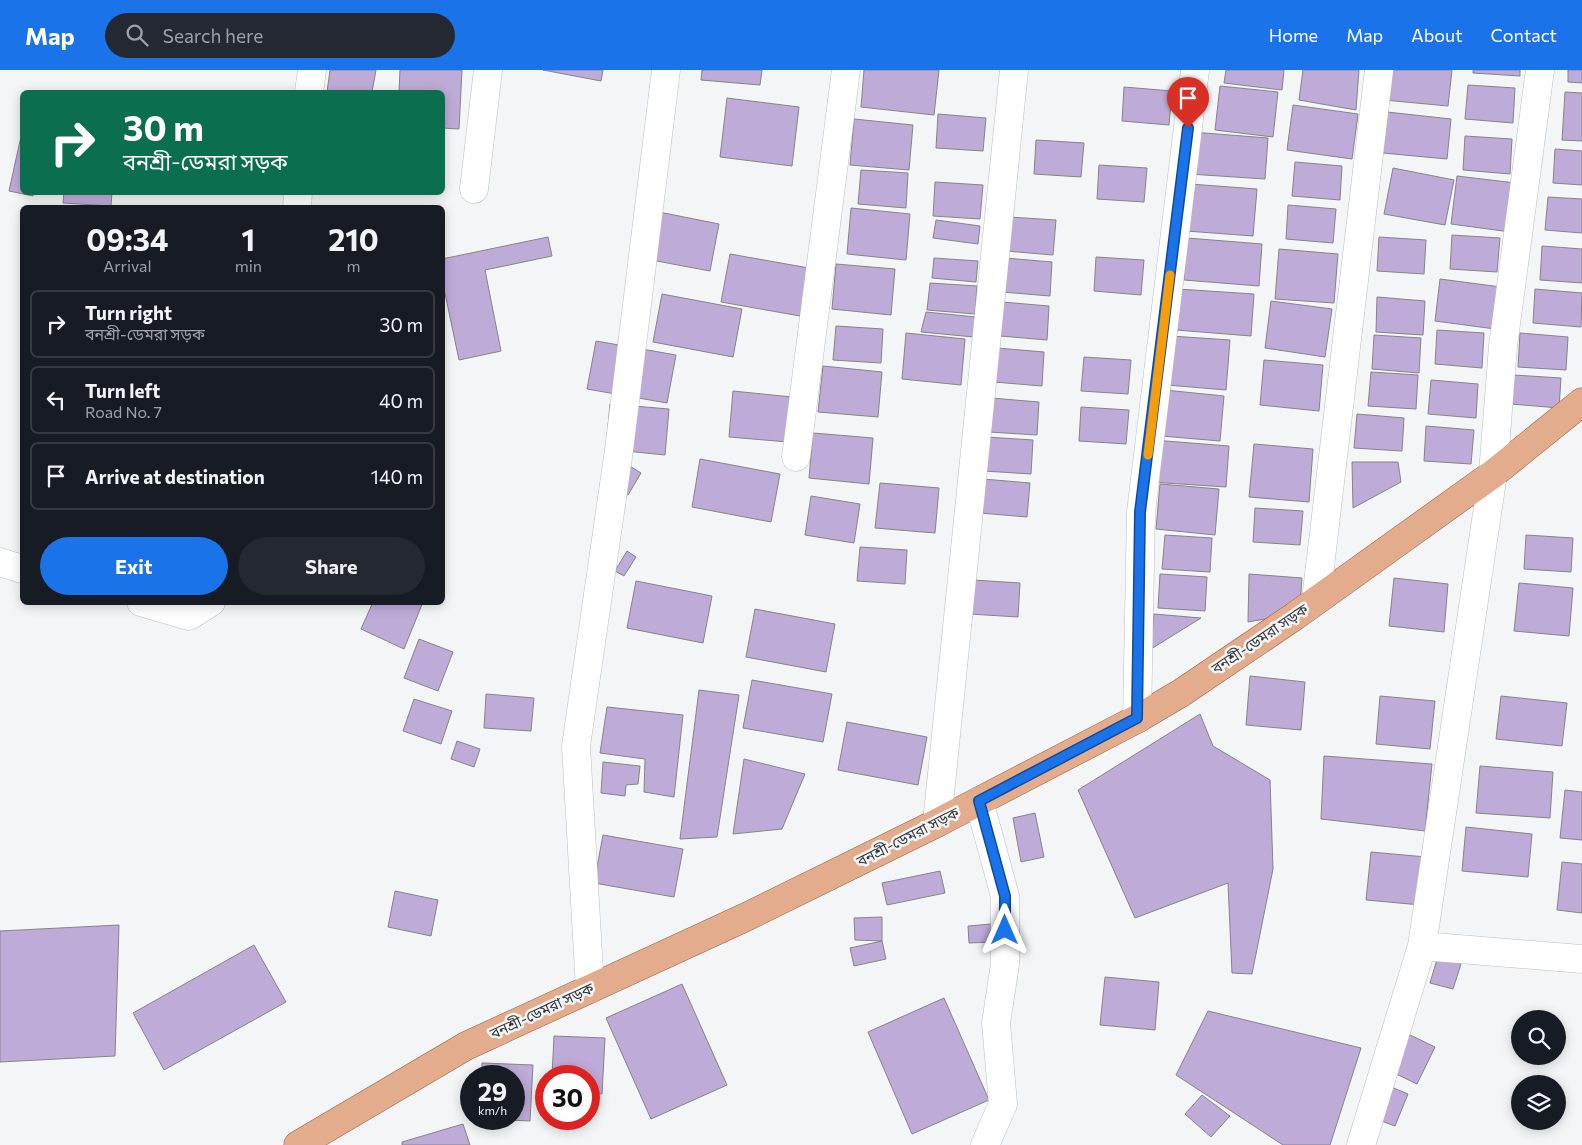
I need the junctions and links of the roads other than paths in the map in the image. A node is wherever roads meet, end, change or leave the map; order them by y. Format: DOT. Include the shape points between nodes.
graph roads {
  1 [pos="312,70"];
  2 [pos="488,70"];
  3 [pos="666,70"];
  4 [pos="846,70"];
  5 [pos="1014,70"];
  6 [pos="1195,70"];
  7 [pos="1379,70"];
  8 [pos="1540,70"];
  9 [pos="310,90"];
  10 [pos="474,189"];
  11 [pos="1582,402"];
  12 [pos="796,457"];
  13 [pos="1493,474"];
  14 [pos="0,562"];
  15 [pos="20,567"];
  16 [pos="1316,600"];
  17 [pos="151,605"];
  18 [pos="206,605"];
  19 [pos="1137,718"];
  20 [pos="979,801"];
  21 [pos="937,823"];
  22 [pos="1422,946"];
  23 [pos="1582,960"];
  24 [pos="590,989"];
  25 [pos="298,1145"];
  26 [pos="985,1145"];
  27 [pos="1361,1145"];
  1 -- 9 [label="street"];
  2 -- 10 [label="street"];
  3 -- 24 [label="street" via="619,450 576,746"];
  4 -- 12 [label="street"];
  5 -- 21 [label="street"];
  6 -- 19 [label="street" via="1140,512"];
  7 -- 16 [label="street"];
  8 -- 13 [label="street" via="1503,346"];
  11 -- 13 [label="main road, বনশ্রী-ডেমরা সড়ক"];
  13 -- 16 [label="main road, বনশ্রী-ডেমরা সড়ক"];
  13 -- 22 [label="street"];
  14 -- 15 [label="street"];
  16 -- 19 [label="main road, বনশ্রী-ডেমরা সড়ক" via="1181,693"];
  17 -- 18 [label="street" via="189,616"];
  19 -- 20 [label="main road, বনশ্রী-ডেমরা সড়ক"];
  20 -- 21 [label="main road, বনশ্রী-ডেমরা সড়ক"];
  20 -- 26 [label="street" via="1005,896 1005,964 996,1023 1003,1104"];
  21 -- 24 [label="main road, বনশ্রী-ডেমরা সড়ক"];
  22 -- 23 [label="street"];
  22 -- 27 [label="street"];
  24 -- 25 [label="main road, বনশ্রী-ডেমরা সড়ক" via="466,1046"];
}
